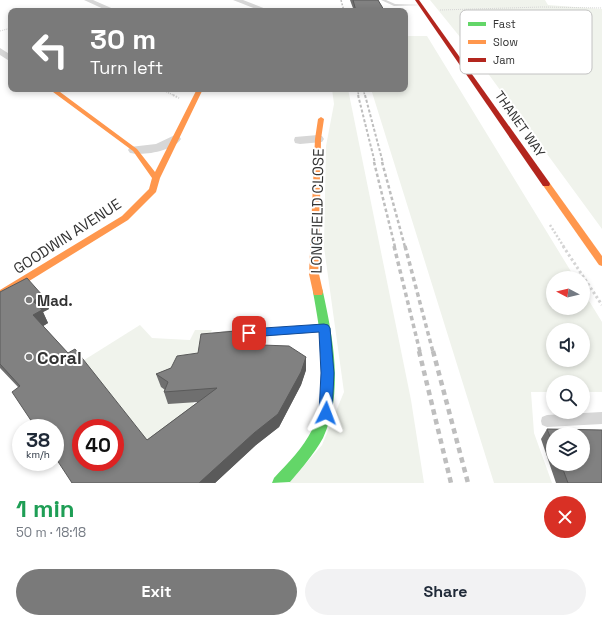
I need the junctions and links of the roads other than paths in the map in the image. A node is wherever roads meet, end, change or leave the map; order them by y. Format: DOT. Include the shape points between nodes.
graph roads {
  1 [pos="87,0"];
  2 [pos="236,0"];
  3 [pos="383,0"];
  4 [pos="420,5"];
  5 [pos="107,8"];
  6 [pos="261,8"];
  7 [pos="460,62"];
  8 [pos="469,74"];
  9 [pos="56,92"];
  10 [pos="198,92"];
  11 [pos="321,120"];
  12 [pos="175,139"];
  13 [pos="318,139"];
  14 [pos="300,140"];
  15 [pos="135,150"];
  16 [pos="156,178"];
  17 [pos="602,263"];
  18 [pos="0,295"];
  19 [pos="324,328"];
  20 [pos="218,335"];
  21 [pos="602,418"];
  22 [pos="546,421"];
  23 [pos="279,483"];
  1 -- 5 [label="street"];
  2 -- 6 [label="street"];
  3 -- 4 [label="lane" via="394,5"];
  4 -- 7 [label="street, THANET WAY"];
  8 -- 17 [label="street, THANET WAY"];
  9 -- 15 [label="street"];
  10 -- 12 [label="street, GOODWIN AVENUE"];
  11 -- 13 [label="street, LONGFIELD CLOSE"];
  12 -- 15 [label="street" via="159,148"];
  12 -- 16 [label="street, GOODWIN AVENUE"];
  13 -- 14 [label="street, LONGFIELD CLOSE"];
  13 -- 19 [label="street, LONGFIELD CLOSE" via="314,274"];
  15 -- 16 [label="street"];
  16 -- 18 [label="street, GOODWIN AVENUE" via="153,190 125,218"];
  19 -- 20 [label="lane"];
  19 -- 23 [label="street, LONGFIELD CLOSE" via="328,373 326,413 319,432 303,456"];
  21 -- 22 [label="lane"];
}
